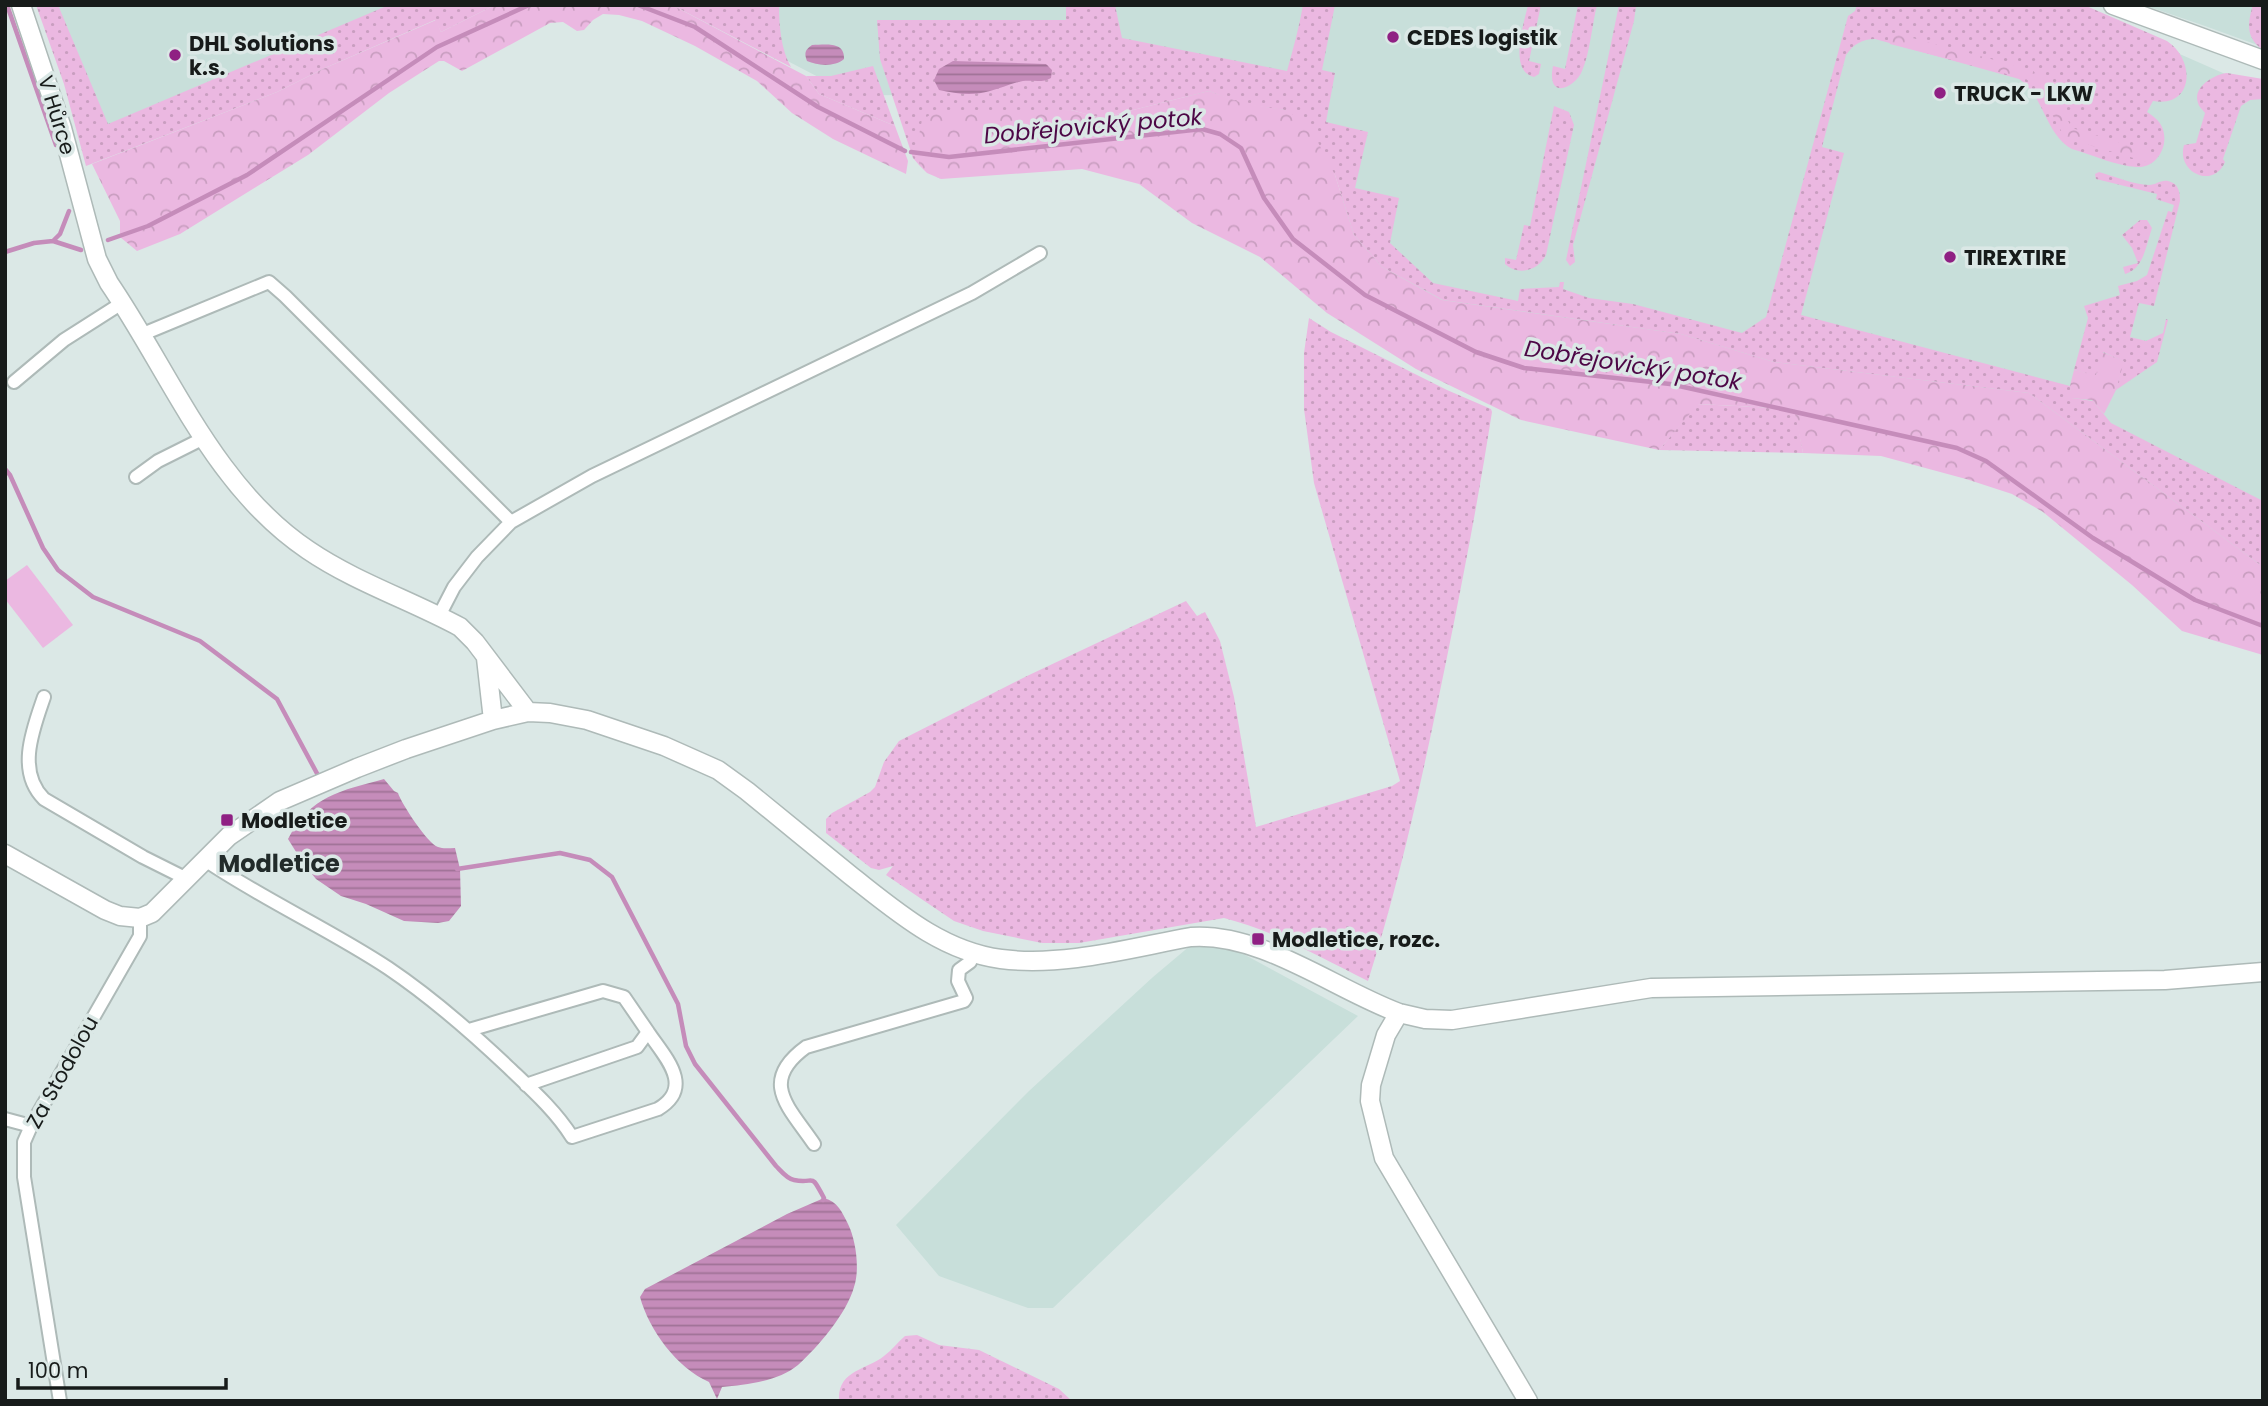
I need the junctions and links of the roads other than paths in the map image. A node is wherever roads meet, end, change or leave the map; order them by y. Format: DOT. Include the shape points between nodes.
graph roads {
  1 [pos="21,5"];
  2 [pos="2113,5"];
  3 [pos="2263,60"];
  4 [pos="1040,253"];
  5 [pos="122,303"];
  6 [pos="143,334"];
  7 [pos="14,382"];
  8 [pos="204,438"];
  9 [pos="136,477"];
  10 [pos="511,522"];
  11 [pos="439,616"];
  12 [pos="486,658"];
  13 [pos="44,697"];
  14 [pos="528,712"];
  15 [pos="493,720"];
  16 [pos="5,854"];
  17 [pos="205,860"];
  18 [pos="185,878"];
  19 [pos="140,918"];
  20 [pos="974,953"];
  21 [pos="2263,972"];
  22 [pos="1399,1013"];
  23 [pos="469,1030"];
  24 [pos="648,1032"];
  25 [pos="526,1085"];
  26 [pos="5,1119"];
  27 [pos="30,1126"];
  28 [pos="814,1144"];
  29 [pos="60,1401"];
  30 [pos="1528,1401"];
  1 -- 5 [label="street, V Hůrce" via="62,128 97,259"];
  2 -- 3 [label="street"];
  4 -- 10 [label="street" via="972,293 592,476"];
  5 -- 6 [label="street, V Hůrce"];
  5 -- 7 [label="street" via="64,340"];
  6 -- 8 [label="street, V Hůrce"];
  6 -- 10 [label="street" via="269,282"];
  8 -- 9 [label="street"];
  8 -- 11 [label="street, V Hůrce" via="242,491 298,543 343,571"];
  10 -- 11 [label="street" via="477,556"];
  11 -- 12 [label="street, V Hůrce" via="460,628"];
  12 -- 14 [label="street, V Hůrce"];
  12 -- 15 [label="street"];
  13 -- 18 [label="street" via="29,739 32,779 38,793"];
  14 -- 15 [label="street"];
  14 -- 20 [label="street" via="587,720 719,770 914,925"];
  15 -- 17 [label="street" via="406,749 280,801 229,836"];
  16 -- 19 [label="street" via="105,910"];
  17 -- 18 [label="street"];
  17 -- 23 [label="street" via="390,969"];
  18 -- 19 [label="street" via="161,906"];
  19 -- 27 [label="street, Za Stodolou" via="140,936"];
  20 -- 22 [label="street" via="1004,960 1048,960 1191,937 1227,938 1245,942"];
  20 -- 28 [label="street" via="959,970 964,1001 806,1047 785,1066 781,1090"];
  21 -- 22 [label="street" via="2165,980 1651,988 1452,1020"];
  22 -- 30 [label="street" via="1386,1035 1371,1085 1370,1101 1384,1158"];
  23 -- 24 [label="street" via="603,991 624,997"];
  23 -- 25 [label="street"];
  24 -- 25 [label="street" via="637,1047"];
  24 -- 25 [label="street" via="676,1081 669,1103 658,1109 572,1137"];
  26 -- 27 [label="street"];
  27 -- 29 [label="street, Za Stodolou" via="23,1142 24,1177"];
}
